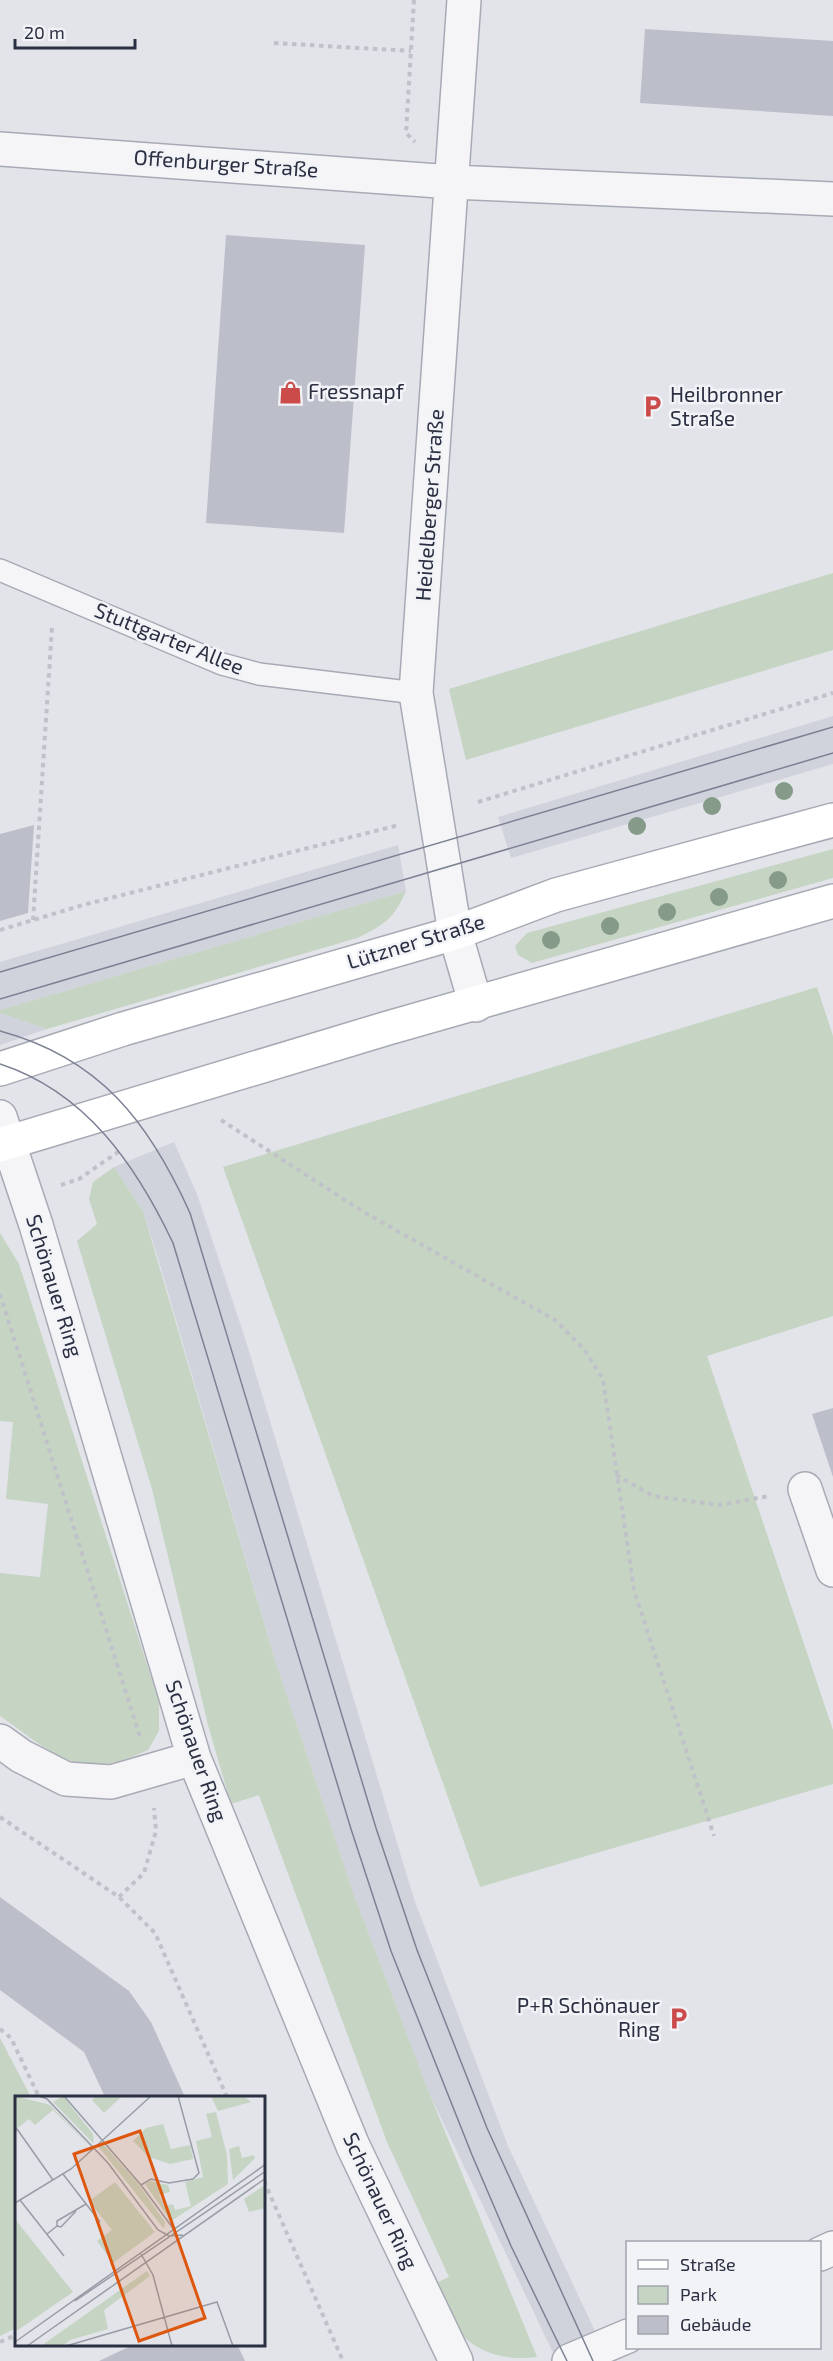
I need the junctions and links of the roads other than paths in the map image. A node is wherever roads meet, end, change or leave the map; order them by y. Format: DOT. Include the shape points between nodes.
graph roads {
  1 [pos="464,0"];
  2 [pos="0,149"];
  3 [pos="452,182"];
  4 [pos="833,199"];
  5 [pos="0,570"];
  6 [pos="416,693"];
  7 [pos="833,820"];
  8 [pos="833,901"];
  9 [pos="455,933"];
  10 [pos="476,1005"];
  11 [pos="0,1069"];
  12 [pos="3,1135"];
  13 [pos="806,1489"];
  14 [pos="833,1569"];
  15 [pos="0,1742"];
  16 [pos="194,1758"];
  17 [pos="626,2336"];
  18 [pos="456,2361"];
  19 [pos="569,2361"];
  1 -- 3 [label="street, Heidelberger Straße"];
  2 -- 3 [label="street, Offenburger Straße"];
  3 -- 4 [label="street"];
  3 -- 6 [label="street, Heidelberger Straße"];
  5 -- 6 [label="lane, Stuttgarter Allee" via="222,664 258,674"];
  6 -- 9 [label="street, Heidelberger Straße"];
  7 -- 9 [label="main road, Lützner Straße" via="556,895"];
  8 -- 10 [label="main road"];
  9 -- 10 [label="street, Heidelberger Straße"];
  9 -- 11 [label="main road, Lützner Straße" via="123,1029"];
  10 -- 12 [label="main road"];
  12 -- 16 [label="street, Schönauer Ring" via="36,1225"];
  13 -- 14 [label="street"];
  15 -- 16 [label="street" via="66,1779 111,1782"];
  16 -- 18 [label="street, Schönauer Ring" via="353,2146"];
  17 -- 19 [label="street"];
}
